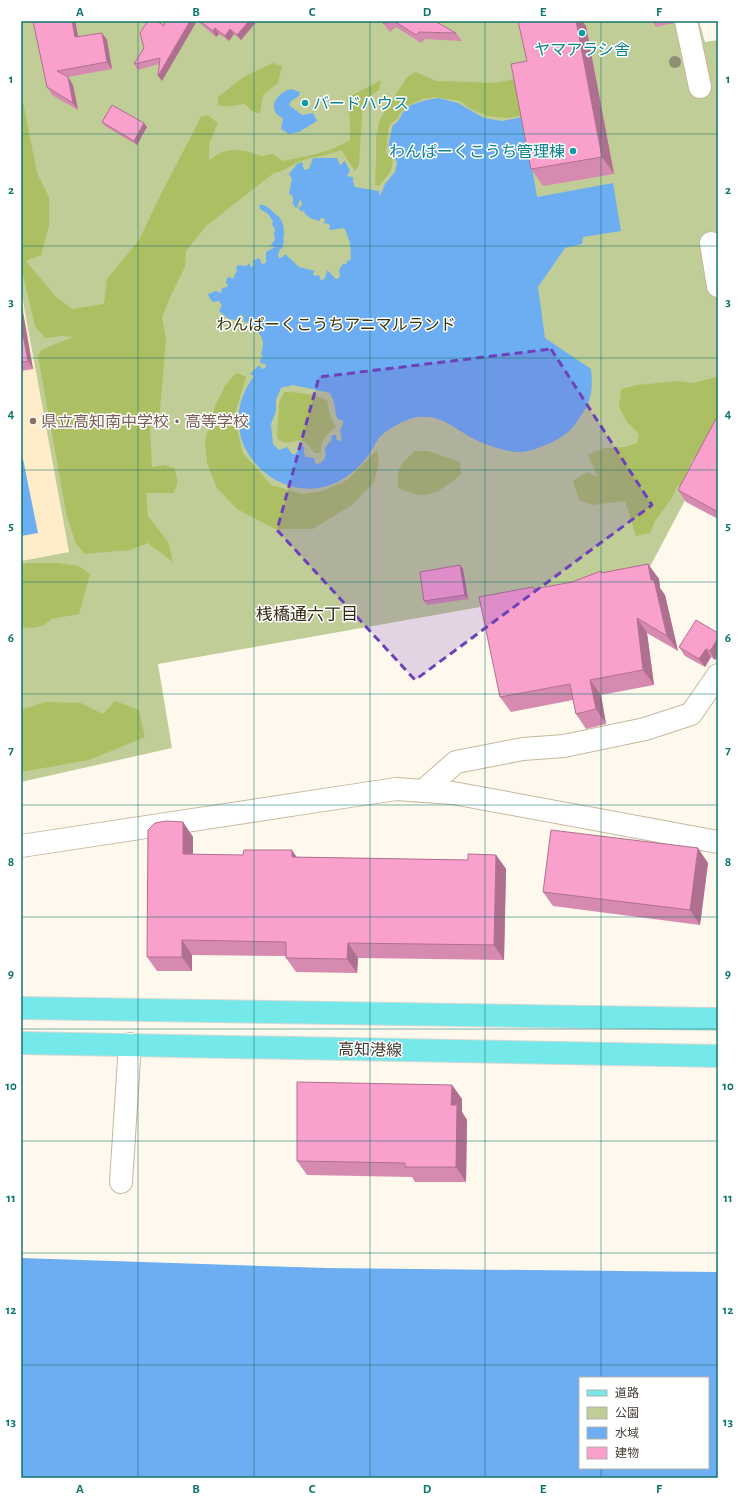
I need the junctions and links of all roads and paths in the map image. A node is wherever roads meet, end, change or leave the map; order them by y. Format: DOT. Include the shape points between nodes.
graph roads {
  1 [pos="686,21"];
  2 [pos="700,87"];
  3 [pos="711,243"];
  4 [pos="717,275"];
  5 [pos="718,675"];
  6 [pos="423,791"];
  7 [pos="718,842"];
  8 [pos="21,846"];
  9 [pos="21,1008"];
  10 [pos="718,1019"];
  11 [pos="21,1043"];
  12 [pos="130,1044"];
  13 [pos="718,1056"];
  14 [pos="121,1182"];
  1 -- 2 [label="street"];
  3 -- 4 [label="street"];
  5 -- 6 [label="street" via="691,714 645,729 571,745 523,749 456,762"];
  6 -- 7 [label="street" via="453,793"];
  6 -- 8 [label="street" via="396,789"];
  9 -- 10 [label="main road"];
  11 -- 12 [label="main road, 高知港線"];
  12 -- 13 [label="main road, 高知港線"];
  12 -- 14 [label="street"];
}
